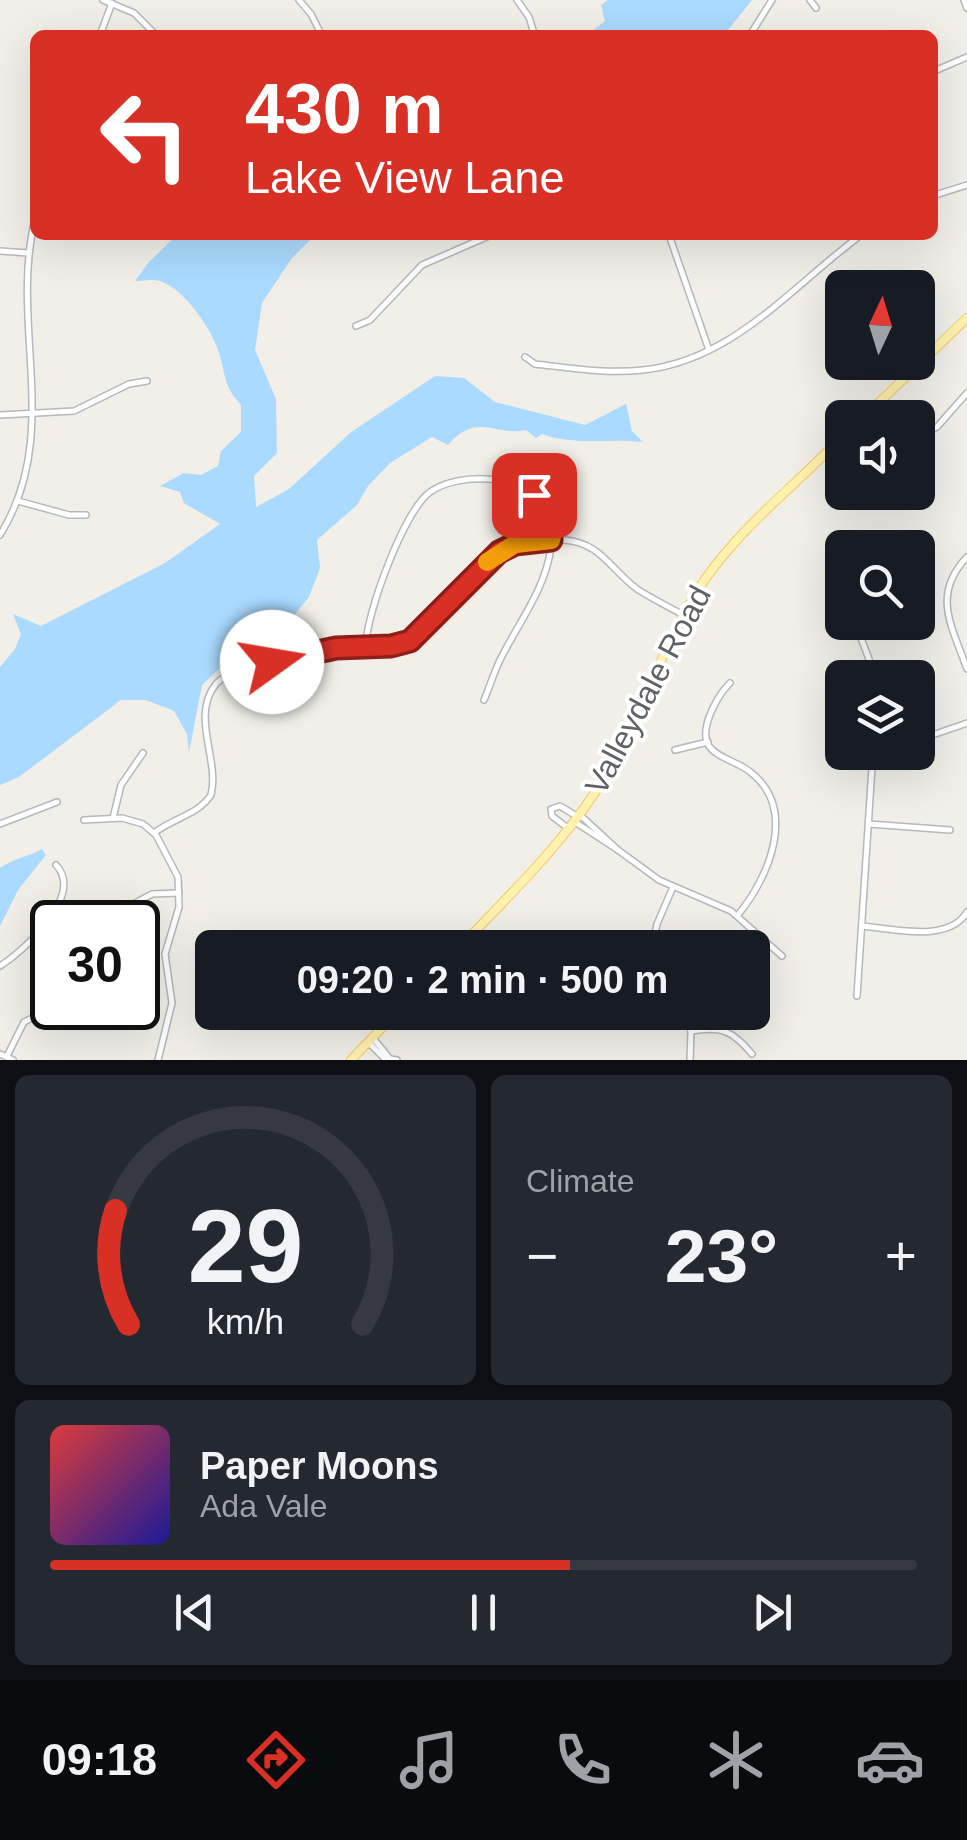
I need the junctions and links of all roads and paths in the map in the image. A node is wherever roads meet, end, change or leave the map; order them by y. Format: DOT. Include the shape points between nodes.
graph roads {
  1 [pos="103,0"];
  2 [pos="300,0"];
  3 [pos="517,0"];
  4 [pos="772,0"];
  5 [pos="810,0"];
  6 [pos="964,0"];
  7 [pos="112,2"];
  8 [pos="816,8"];
  9 [pos="967,8"];
  10 [pos="102,30"];
  11 [pos="151,30"];
  12 [pos="319,30"];
  13 [pos="532,30"];
  14 [pos="753,30"];
  15 [pos="967,56"];
  16 [pos="938,69"];
  17 [pos="967,184"];
  18 [pos="938,194"];
  19 [pos="32,240"];
  20 [pos="479,240"];
  21 [pos="671,240"];
  22 [pos="856,240"];
  23 [pos="0,251"];
  24 [pos="30,253"];
  25 [pos="967,318"];
  26 [pos="356,326"];
  27 [pos="709,350"];
  28 [pos="525,358"];
  29 [pos="147,382"];
  30 [pos="967,393"];
  31 [pos="882,400"];
  32 [pos="33,413"];
  33 [pos="0,415"];
  34 [pos="935,428"];
  35 [pos="825,456"];
  36 [pos="18,501"];
  37 [pos="86,515"];
  38 [pos="0,536"];
  39 [pos="551,540"];
  40 [pos="967,556"];
  41 [pos="683,615"];
  42 [pos="366,644"];
  43 [pos="967,668"];
  44 [pos="730,683"];
  45 [pos="484,700"];
  46 [pos="967,723"];
  47 [pos="935,734"];
  48 [pos="708,742"];
  49 [pos="675,750"];
  50 [pos="143,753"];
  51 [pos="873,770"];
  52 [pos="57,802"];
  53 [pos="112,818"];
  54 [pos="84,820"];
  55 [pos="575,821"];
  56 [pos="0,824"];
  57 [pos="869,824"];
  58 [pos="950,830"];
  59 [pos="154,833"];
  60 [pos="56,865"];
  61 [pos="673,887"];
  62 [pos="180,893"];
  63 [pos="141,900"];
  64 [pos="967,912"];
  65 [pos="737,916"];
  66 [pos="862,926"];
  67 [pos="475,930"];
  68 [pos="656,930"];
  69 [pos="782,956"];
  70 [pos="0,966"];
  71 [pos="857,996"];
  72 [pos="30,1019"];
  73 [pos="380,1030"];
  74 [pos="692,1031"];
  75 [pos="370,1040"];
  76 [pos="752,1054"];
  77 [pos="7,1056"];
  78 [pos="158,1060"];
  79 [pos="351,1060"];
  80 [pos="390,1060"];
  81 [pos="397,1060"];
  82 [pos="690,1060"];
  1 -- 7 [label="street"];
  2 -- 12 [label="street"];
  3 -- 13 [label="street"];
  4 -- 14 [label="street"];
  5 -- 8 [label="street"];
  6 -- 9 [label="street"];
  7 -- 10 [label="street"];
  7 -- 11 [label="street"];
  15 -- 16 [label="street"];
  17 -- 18 [label="street"];
  19 -- 24 [label="street"];
  20 -- 26 [label="street" via="422,264 370,320"];
  21 -- 27 [label="street"];
  22 -- 27 [label="street" via="757,321"];
  23 -- 24 [label="street"];
  24 -- 32 [label="street"];
  25 -- 31 [label="main road"];
  27 -- 28 [label="street" via="633,371"];
  29 -- 32 [label="street" via="129,384 79,410"];
  30 -- 34 [label="street"];
  32 -- 33 [label="street"];
  32 -- 36 [label="street"];
  35 -- 41 [label="main road, Valleydale Road" via="738,539"];
  36 -- 37 [label="street"];
  36 -- 38 [label="street"];
  39 -- 41 [label="street" via="596,549 634,587"];
  39 -- 42 [label="street" via="499,552 410,641"];
  39 -- 42 [label="street" via="547,510 530,492 470,478 443,485 423,498 401,538 372,604"];
  39 -- 45 [label="street" via="544,576"];
  40 -- 43 [label="street" via="950,579 946,604"];
  41 -- 55 [label="main road, Valleydale Road" via="624,742"];
  42 -- 59 [label="street" via="242,668 219,680 206,712 213,792 200,808"];
  44 -- 48 [label="street" via="709,720"];
  46 -- 47 [label="street"];
  48 -- 49 [label="street"];
  48 -- 65 [label="street" via="761,782 776,812 764,877"];
  50 -- 53 [label="street" via="121,784"];
  51 -- 57 [label="street"];
  52 -- 56 [label="street"];
  53 -- 54 [label="street"];
  53 -- 59 [label="street" via="137,821"];
  55 -- 61 [label="street"];
  55 -- 67 [label="main road, Valleydale Road"];
  57 -- 58 [label="street"];
  57 -- 66 [label="street"];
  59 -- 62 [label="street" via="176,871"];
  60 -- 70 [label="street" via="62,884 48,922"];
  61 -- 65 [label="street"];
  61 -- 68 [label="street"];
  62 -- 63 [label="street"];
  62 -- 78 [label="street" via="166,947 172,1004"];
  64 -- 66 [label="street" via="946,930"];
  65 -- 69 [label="street"];
  66 -- 71 [label="street"];
  72 -- 77 [label="street"];
  73 -- 75 [label="main road"];
  74 -- 76 [label="street" via="722,1028"];
  74 -- 82 [label="street"];
  75 -- 79 [label="main road"];
  75 -- 80 [label="street"];
  80 -- 81 [label="street"];
}
